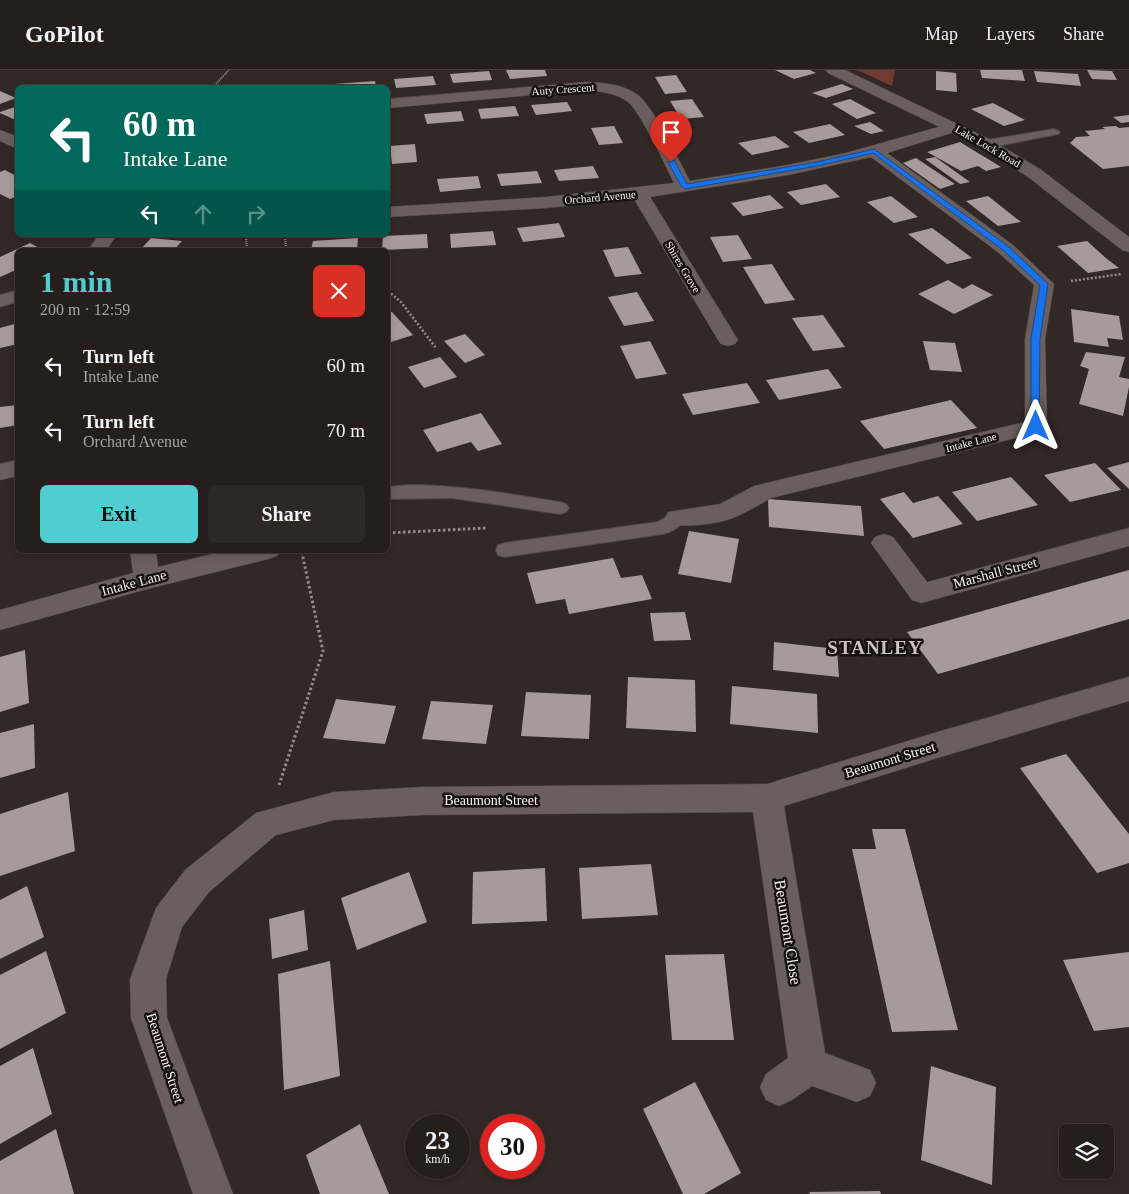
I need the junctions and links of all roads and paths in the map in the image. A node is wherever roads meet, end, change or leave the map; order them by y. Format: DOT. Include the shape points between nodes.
graph roads {
  1 [pos="229,70"];
  2 [pos="577,70"];
  3 [pos="834,70"];
  4 [pos="215,85"];
  5 [pos="587,86"];
  6 [pos="390,104"];
  7 [pos="955,127"];
  8 [pos="1054,132"];
  9 [pos="0,135"];
  10 [pos="15,142"];
  11 [pos="987,144"];
  12 [pos="874,151"];
  13 [pos="685,186"];
  14 [pos="639,193"];
  15 [pos="390,212"];
  16 [pos="106,237"];
  17 [pos="1129,246"];
  18 [pos="98,248"];
  19 [pos="1129,273"];
  20 [pos="1044,284"];
  21 [pos="390,293"];
  22 [pos="15,297"];
  23 [pos="0,301"];
  24 [pos="728,340"];
  25 [pos="436,348"];
  26 [pos="15,469"];
  27 [pos="0,472"];
  28 [pos="390,493"];
  29 [pos="560,508"];
  30 [pos="677,518"];
  31 [pos="1129,537"];
  32 [pos="884,543"];
  33 [pos="505,550"];
  34 [pos="143,553"];
  35 [pos="256,553"];
  36 [pos="303,553"];
  37 [pos="147,580"];
  38 [pos="0,620"];
  39 [pos="1129,689"];
  40 [pos="767,798"];
  41 [pos="267,823"];
  42 [pos="808,1066"];
  43 [pos="857,1083"];
  44 [pos="779,1087"];
  45 [pos="213,1194"];
  1 -- 4 [label="path"];
  2 -- 5 [label="street"];
  3 -- 7 [label="street, Lake Lock Road"];
  5 -- 6 [label="street, Auty Crescent"];
  5 -- 13 [label="street, Auty Crescent" via="612,88 634,99"];
  7 -- 11 [label="street, Lake Lock Road"];
  7 -- 12 [label="street, Orchard Avenue"];
  8 -- 11 [label="lane"];
  9 -- 10 [label="street"];
  11 -- 17 [label="street, Lake Lock Road" via="1034,173"];
  12 -- 13 [label="street, Orchard Avenue"];
  12 -- 20 [label="street" via="1006,249"];
  13 -- 14 [label="street, Orchard Avenue"];
  14 -- 15 [label="street, Orchard Avenue"];
  14 -- 24 [label="street, Shires Grove"];
  16 -- 18 [label="street"];
  19 -- 20 [label="path"];
  20 -- 30 [label="street, Intake Lane" via="1036,339 1036,426 763,492 725,512"];
  21 -- 25 [label="path" via="401,302"];
  22 -- 23 [label="street"];
  26 -- 27 [label="street"];
  28 -- 29 [label="lane" via="443,492"];
  30 -- 33 [label="lane" via="663,528"];
  31 -- 32 [label="street, Marshall Street" via="921,593"];
  34 -- 37 [label="street"];
  35 -- 37 [label="street, Intake Lane"];
  36 -- 41 [label="path" via="323,651"];
  37 -- 38 [label="street, Intake Lane"];
  39 -- 40 [label="street, Beaumont Street"];
  40 -- 41 [label="street, Beaumont Street" via="422,801 334,806"];
  40 -- 42 [label="street, Beaumont Close"];
  41 -- 45 [label="street, Beaumont Street" via="197,881 168,919 148,979 149,1018"];
  42 -- 43 [label="street"];
  42 -- 44 [label="street"];
}
